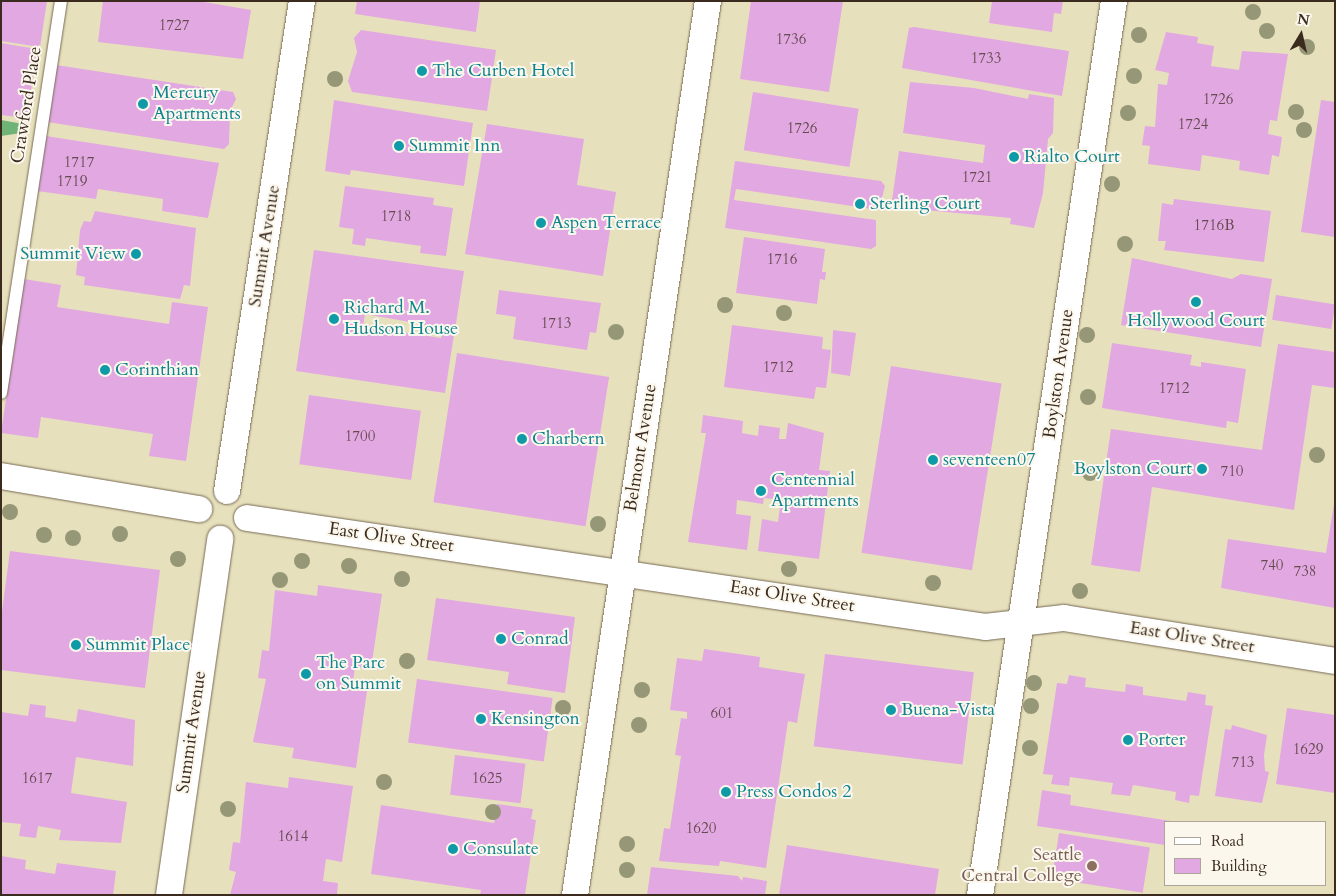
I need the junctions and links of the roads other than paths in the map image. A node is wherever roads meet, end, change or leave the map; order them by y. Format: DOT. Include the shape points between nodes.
graph roads {
  1 [pos="61,1"];
  2 [pos="302,1"];
  3 [pos="708,1"];
  4 [pos="1114,1"];
  5 [pos="6,324"];
  6 [pos="1,393"];
  7 [pos="1,476"];
  8 [pos="227,491"];
  9 [pos="199,510"];
  10 [pos="247,518"];
  11 [pos="220,539"];
  12 [pos="622,570"];
  13 [pos="1023,624"];
  14 [pos="1335,661"];
  15 [pos="169,895"];
  16 [pos="575,895"];
  17 [pos="980,895"];
  1 -- 5 [label="lane, Crawford Place"];
  2 -- 8 [label="street, Summit Avenue"];
  3 -- 12 [label="street, Belmont Avenue"];
  4 -- 13 [label="street, Boylston Avenue"];
  5 -- 6 [label="lane, Crawford Place"];
  7 -- 9 [label="street"];
  8 -- 9 [label="street" via="208,496"];
  8 -- 10 [label="street" via="243,500"];
  9 -- 11 [label="street" via="202,526"];
  10 -- 11 [label="street" via="238,534"];
  10 -- 12 [label="street, East Olive Street"];
  11 -- 15 [label="street, Summit Avenue"];
  12 -- 13 [label="street, East Olive Street" via="985,627"];
  12 -- 16 [label="street, Belmont Avenue"];
  13 -- 14 [label="street, East Olive Street" via="1064,618"];
  13 -- 17 [label="street, Boylston Avenue"];
}
